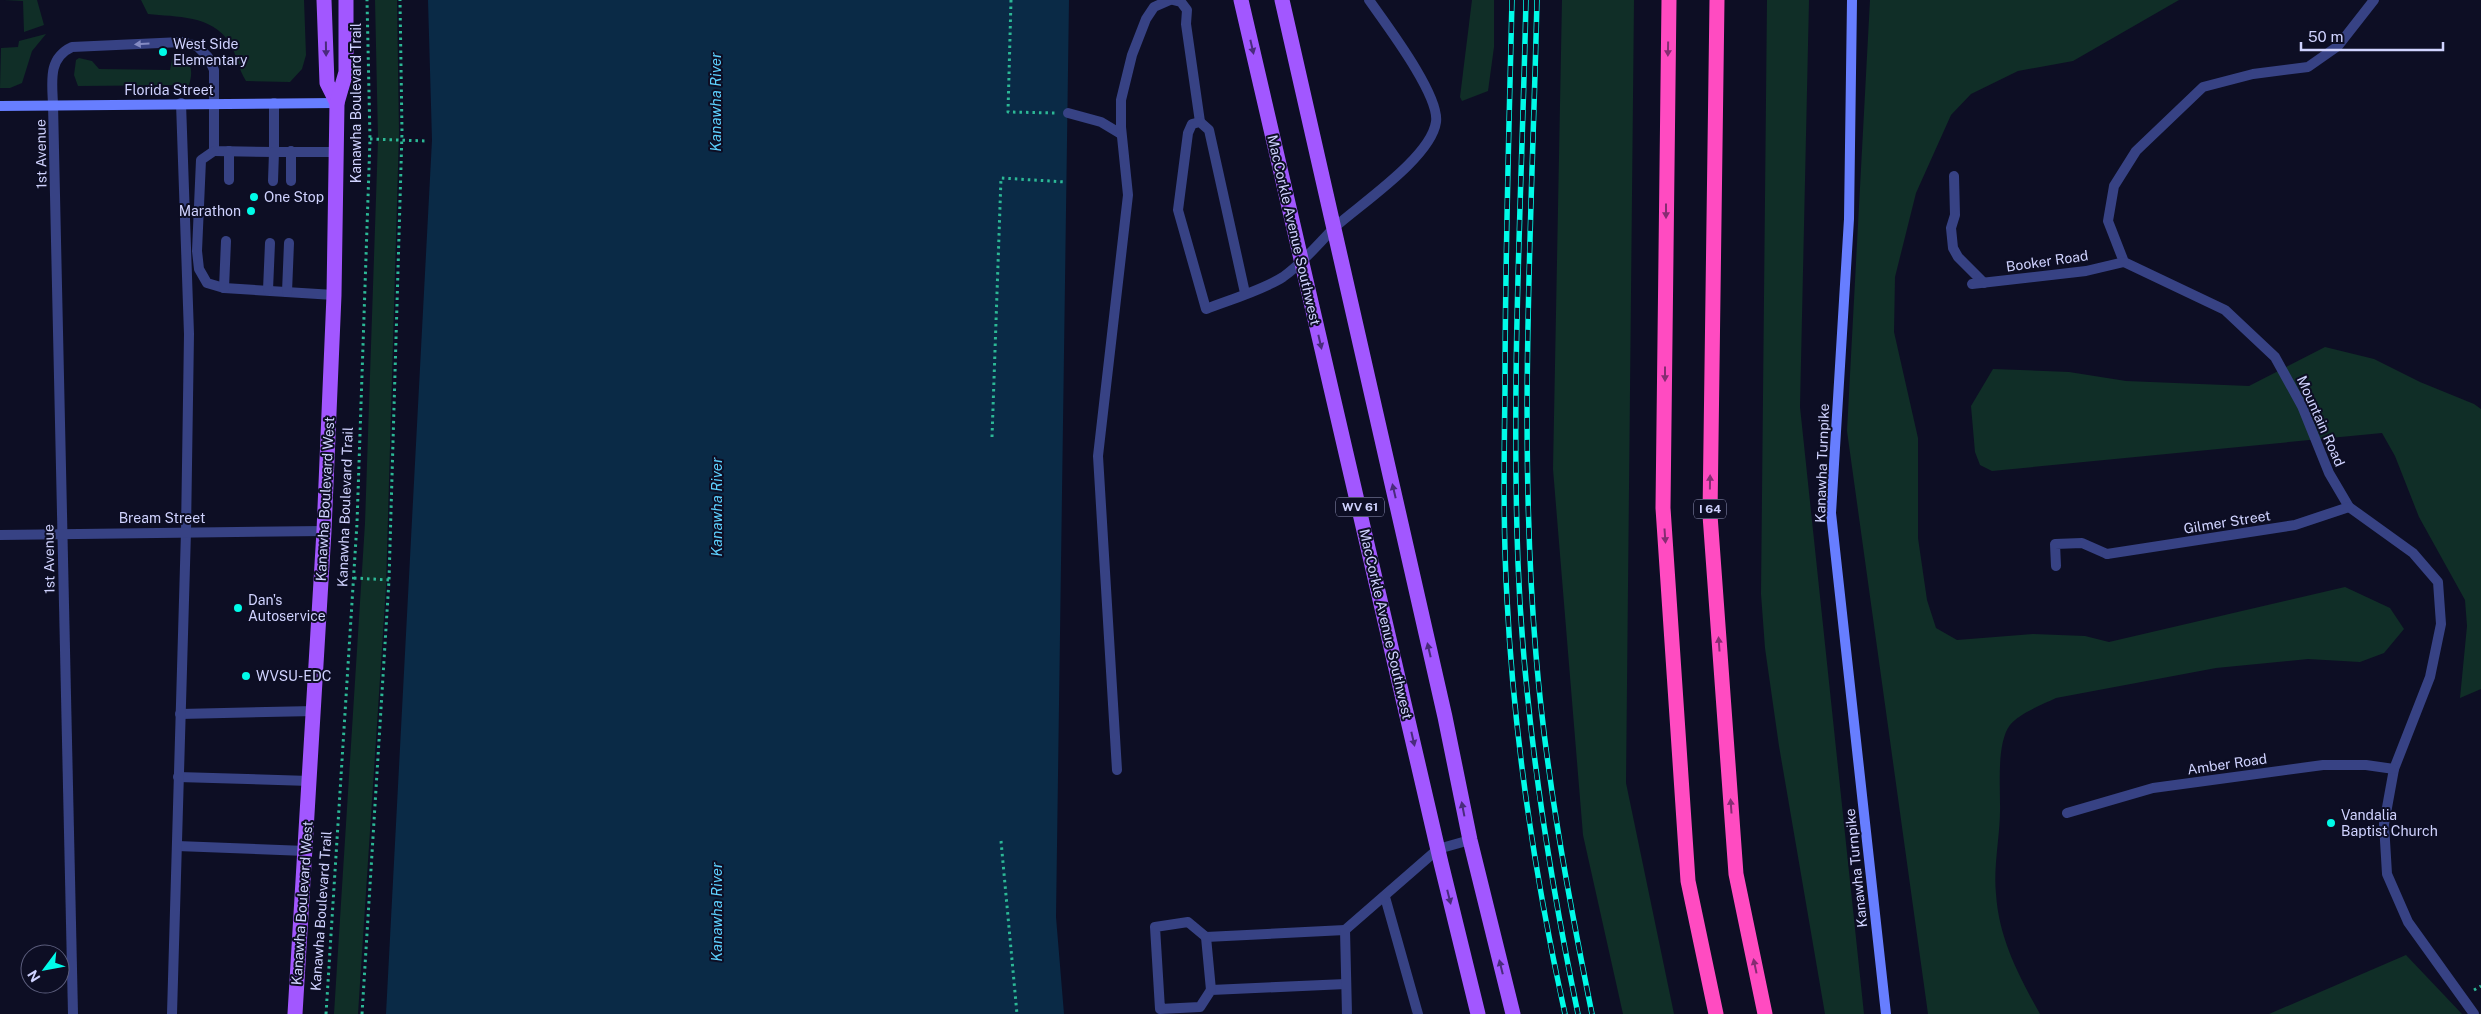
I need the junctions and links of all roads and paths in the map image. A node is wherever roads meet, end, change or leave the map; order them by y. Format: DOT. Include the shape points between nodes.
graph roads {
  1 [pos="324,0"];
  2 [pos="346,0"];
  3 [pos="367,0"];
  4 [pos="400,0"];
  5 [pos="1011,0"];
  6 [pos="1172,0"];
  7 [pos="1240,0"];
  8 [pos="1282,0"];
  9 [pos="1369,0"];
  10 [pos="1669,0"];
  11 [pos="1717,0"];
  12 [pos="1852,0"];
  13 [pos="2374,0"];
  14 [pos="181,103"];
  15 [pos="213,103"];
  16 [pos="274,103"];
  17 [pos="337,103"];
  18 [pos="53,104"];
  19 [pos="0,106"];
  20 [pos="1068,113"];
  21 [pos="1200,122"];
  22 [pos="1121,134"];
  23 [pos="370,139"];
  24 [pos="402,140"];
  25 [pos="426,141"];
  26 [pos="214,151"];
  27 [pos="229,151"];
  28 [pos="274,152"];
  29 [pos="291,152"];
  30 [pos="338,152"];
  31 [pos="1954,176"];
  32 [pos="229,180"];
  33 [pos="273,181"];
  34 [pos="291,181"];
  35 [pos="1066,182"];
  36 [pos="1335,228"];
  37 [pos="226,241"];
  38 [pos="270,242"];
  39 [pos="289,243"];
  40 [pos="1302,262"];
  41 [pos="2124,262"];
  42 [pos="1984,283"];
  43 [pos="1972,284"];
  44 [pos="224,288"];
  45 [pos="268,290"];
  46 [pos="287,292"];
  47 [pos="1245,293"];
  48 [pos="334,295"];
  49 [pos="992,437"];
  50 [pos="2349,507"];
  51 [pos="186,531"];
  52 [pos="324,531"];
  53 [pos="62,532"];
  54 [pos="0,535"];
  55 [pos="2056,566"];
  56 [pos="354,578"];
  57 [pos="390,580"];
  58 [pos="315,711"];
  59 [pos="180,714"];
  60 [pos="2394,769"];
  61 [pos="1117,770"];
  62 [pos="178,777"];
  63 [pos="310,781"];
  64 [pos="2067,813"];
  65 [pos="1470,840"];
  66 [pos="1001,841"];
  67 [pos="177,846"];
  68 [pos="1438,849"];
  69 [pos="306,851"];
  70 [pos="1385,897"];
  71 [pos="1345,930"];
  72 [pos="1206,937"];
  73 [pos="1346,984"];
  74 [pos="1211,990"];
  75 [pos="1157,1012"];
  76 [pos="73,1014"];
  77 [pos="172,1014"];
  78 [pos="295,1014"];
  79 [pos="326,1014"];
  80 [pos="362,1014"];
  81 [pos="1017,1014"];
  82 [pos="1347,1014"];
  83 [pos="1418,1014"];
  84 [pos="1478,1014"];
  85 [pos="1513,1014"];
  86 [pos="1716,1014"];
  87 [pos="1765,1014"];
  88 [pos="1886,1014"];
  89 [pos="2474,1014"];
  1 -- 17 [label="main road, Kanawha Boulevard West, one-way" via="327,83"];
  2 -- 17 [label="main road, Kanawha Boulevard West" via="346,72"];
  3 -- 23 [label="path, Kanawha Boulevard Trail"];
  4 -- 24 [label="path"];
  5 -- 20 [label="path" via="1008,112"];
  6 -- 21 [label="street" via="1181,2 1187,10 1186,24"];
  6 -- 22 [label="street" via="1154,7 1132,55 1121,100"];
  7 -- 40 [label="main road, MacCorkle Avenue Southwest / WV 61, one-way"];
  8 -- 36 [label="main road, WV 61"];
  9 -- 36 [label="street" via="1408,54 1431,99 1437,120 1430,139 1413,161"];
  10 -- 86 [label="highway, one-way" via="1663,508 1688,881"];
  87 -- 11 [label="highway, I 64, one-way" via="1736,874 1710,515"];
  12 -- 88 [label="main road, Kanawha Turnpike" via="1849,219 1831,513"];
  13 -- 41 [label="street" via="2338,46 2308,67 2253,74 2203,87 2136,151 2114,186 2108,221"];
  14 -- 15 [label="main road, Florida Street"];
  14 -- 18 [label="main road, Florida Street"];
  14 -- 51 [label="street" via="189,334"];
  15 -- 16 [label="main road, Florida Street"];
  15 -- 18 [label="street, 1st Avenue, one-way" via="214,70 208,56 197,46 182,42 72,47 62,51 52,72"];
  15 -- 26 [label="street"];
  16 -- 17 [label="main road, Florida Street"];
  16 -- 28 [label="street"];
  17 -- 30 [label="main road, Kanawha Boulevard West"];
  18 -- 19 [label="main road, Florida Street"];
  18 -- 53 [label="street, 1st Avenue"];
  20 -- 22 [label="street" via="1101,122"];
  21 -- 47 [label="street" via="1209,130"];
  21 -- 47 [label="street" via="1192,124 1188,133 1178,210 1206,310"];
  22 -- 61 [label="street" via="1128,195 1098,456"];
  23 -- 24 [label="path"];
  23 -- 56 [label="path, Kanawha Boulevard Trail"];
  24 -- 25 [label="path"];
  24 -- 57 [label="path"];
  26 -- 27 [label="street"];
  26 -- 44 [label="street" via="200,160 197,251 199,269 207,283"];
  27 -- 28 [label="street"];
  27 -- 32 [label="street"];
  28 -- 29 [label="street"];
  28 -- 33 [label="street"];
  29 -- 30 [label="street"];
  29 -- 34 [label="street"];
  30 -- 48 [label="main road, Kanawha Boulevard West"];
  31 -- 42 [label="street" via="1953,248"];
  35 -- 49 [label="path" via="1001,178"];
  36 -- 40 [label="street"];
  65 -- 36 [label="main road, WV 61, one-way"];
  37 -- 44 [label="street"];
  38 -- 45 [label="street"];
  39 -- 46 [label="street"];
  40 -- 47 [label="street" via="1282,278"];
  40 -- 68 [label="main road, MacCorkle Avenue Southwest / WV 61, one-way"];
  41 -- 42 [label="street, Booker Road" via="2086,271"];
  41 -- 50 [label="street, Mountain Road" via="2225,310 2275,356 2302,406 2329,473"];
  42 -- 43 [label="street, Booker Road"];
  44 -- 45 [label="street"];
  45 -- 46 [label="street"];
  46 -- 48 [label="street"];
  48 -- 52 [label="main road, Kanawha Boulevard West"];
  50 -- 55 [label="street, Gilmer Street" via="2294,525 2107,554 2082,543 2055,544"];
  50 -- 60 [label="street, Mountain Road" via="2413,553 2438,582 2441,624 2432,668"];
  51 -- 52 [label="street, Bream Street"];
  51 -- 53 [label="street, Bream Street"];
  51 -- 59 [label="street"];
  52 -- 58 [label="main road, Kanawha Boulevard West"];
  53 -- 54 [label="street, Bream Street"];
  53 -- 76 [label="street, 1st Avenue"];
  56 -- 57 [label="path"];
  56 -- 79 [label="path, Kanawha Boulevard Trail"];
  57 -- 80 [label="path"];
  58 -- 59 [label="street"];
  58 -- 63 [label="main road, Kanawha Boulevard West"];
  59 -- 62 [label="street"];
  60 -- 64 [label="street, Amber Road" via="2323,765 2153,788"];
  60 -- 89 [label="street, Mountain Road" via="2384,824 2387,874 2408,922"];
  62 -- 63 [label="street"];
  62 -- 67 [label="street"];
  63 -- 69 [label="main road, Kanawha Boulevard West"];
  65 -- 68 [label="street"];
  85 -- 65 [label="main road, WV 61, one-way"];
  66 -- 81 [label="path"];
  67 -- 69 [label="street"];
  67 -- 77 [label="street"];
  68 -- 70 [label="street"];
  68 -- 84 [label="main road, MacCorkle Avenue Southwest / WV 61, one-way"];
  69 -- 78 [label="main road, Kanawha Boulevard West"];
  70 -- 71 [label="street"];
  70 -- 83 [label="street"];
  71 -- 72 [label="street"];
  71 -- 73 [label="street"];
  72 -- 74 [label="street"];
  72 -- 75 [label="street" via="1188,922 1155,927"];
  73 -- 74 [label="street"];
  73 -- 82 [label="street"];
  74 -- 75 [label="street" via="1200,1007"];
}
